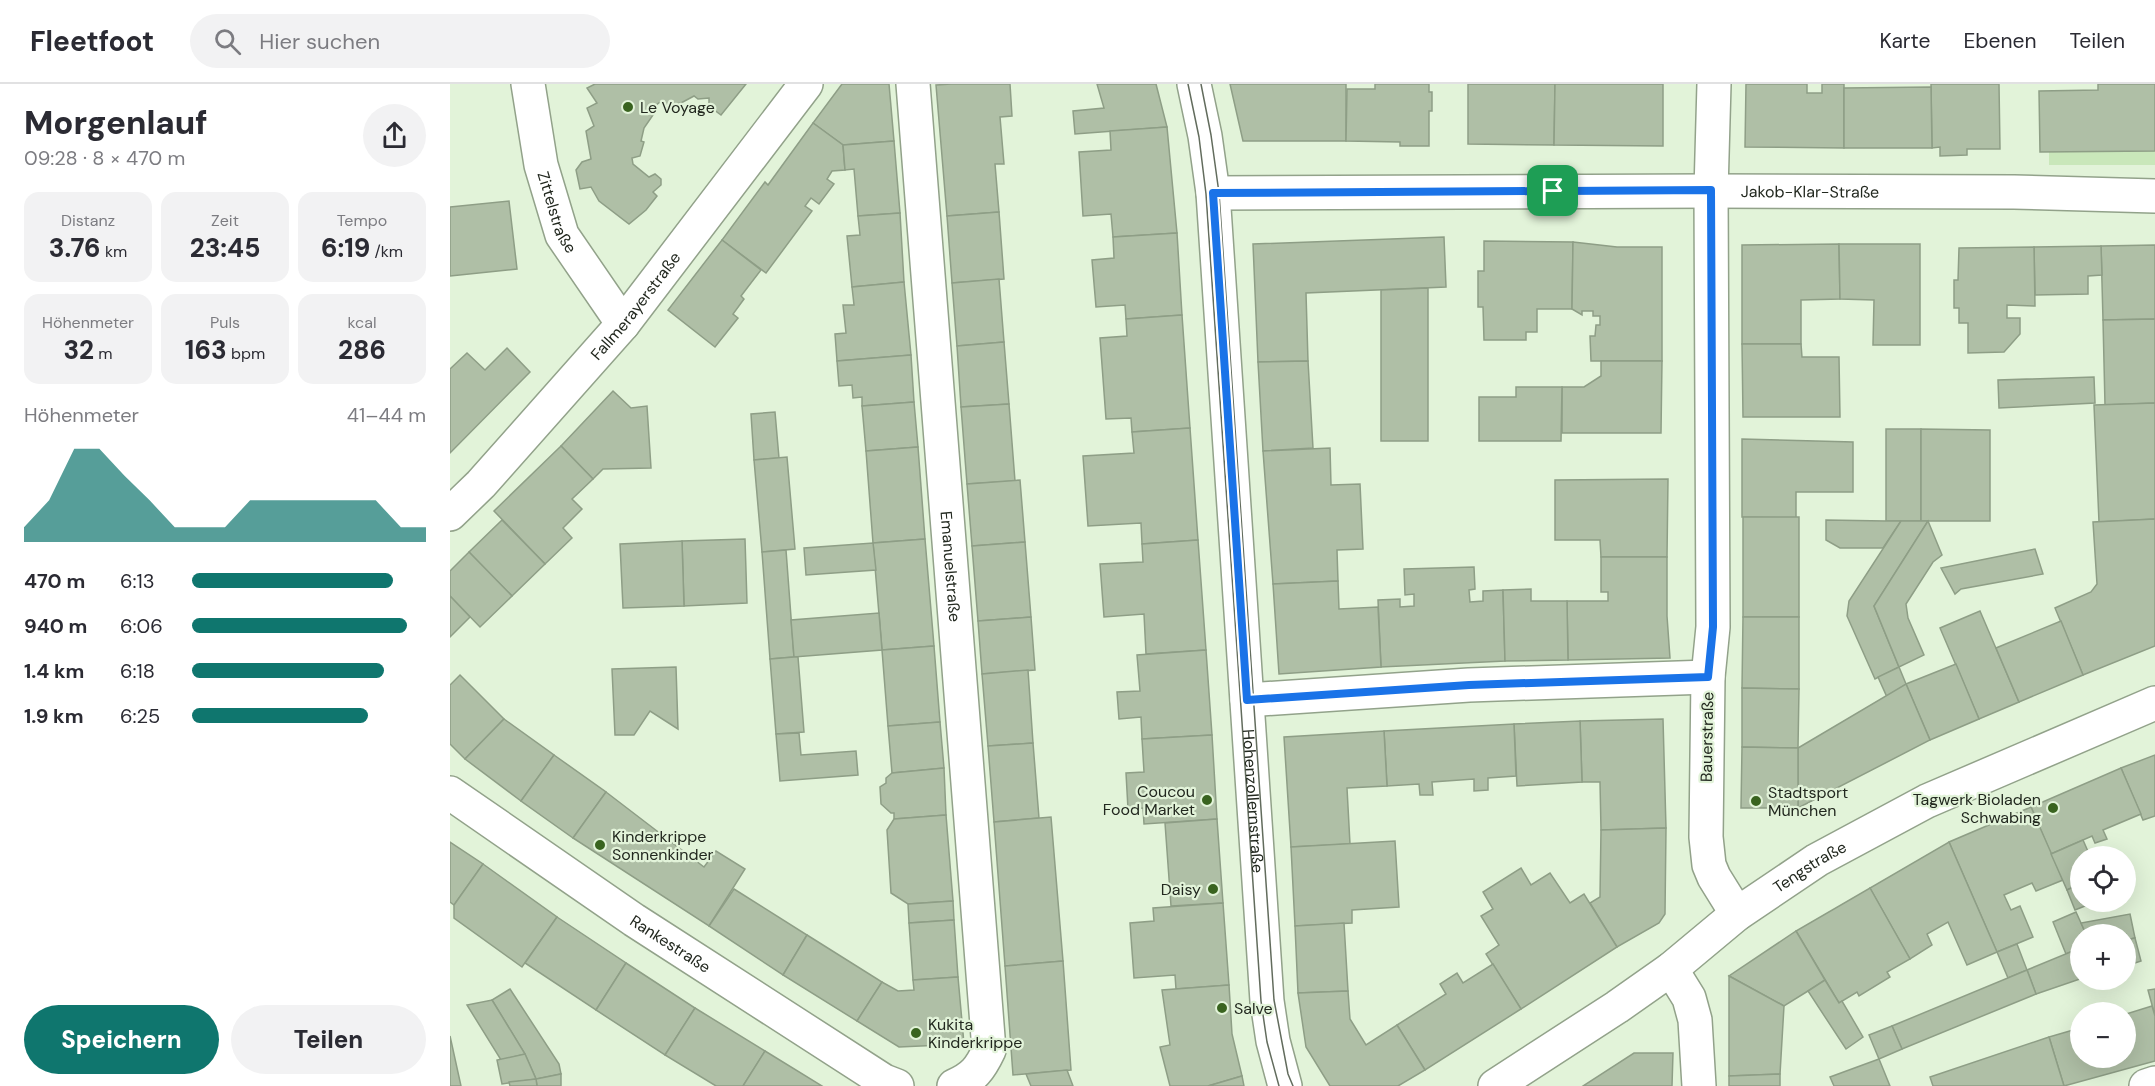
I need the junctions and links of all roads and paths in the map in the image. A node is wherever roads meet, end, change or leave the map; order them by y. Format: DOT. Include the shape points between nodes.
graph roads {
  1 [pos="528,84"];
  2 [pos="806,84"];
  3 [pos="913,84"];
  4 [pos="1194,84"];
  5 [pos="1714,84"];
  6 [pos="1711,190"];
  7 [pos="1213,193"];
  8 [pos="2155,196"];
  9 [pos="623,324"];
  10 [pos="450,514"];
  11 [pos="1708,677"];
  12 [pos="1247,700"];
  13 [pos="2155,703"];
  14 [pos="450,793"];
  15 [pos="1737,914"];
  16 [pos="1671,969"];
  17 [pos="2155,1083"];
  18 [pos="897,1086"];
  19 [pos="954,1086"];
  20 [pos="1285,1086"];
  21 [pos="1495,1086"];
  22 [pos="1699,1086"];
  23 [pos="2146,1086"];
  1 -- 9 [label="street, Zittelstraße" via="536,143 562,235"];
  2 -- 9 [label="street, Fallmerayerstraße"];
  3 -- 19 [label="street, Emanuelstraße" via="989,1050 980,1067"];
  4 -- 7 [label="street, Hohenzollernstraße"];
  5 -- 6 [label="street, Bauerstraße"];
  6 -- 7 [label="street, Jakob-Klar-Straße"];
  6 -- 8 [label="street, Jakob-Klar-Straße"];
  6 -- 11 [label="street, Bauerstraße" via="1713,627"];
  7 -- 12 [label="street, Hohenzollernstraße"];
  9 -- 10 [label="street, Fallmerayerstraße"];
  11 -- 12 [label="street" via="1469,685"];
  11 -- 15 [label="street, Bauerstraße" via="1708,855 1714,877"];
  12 -- 20 [label="street, Hohenzollernstraße" via="1267,1001"];
  13 -- 15 [label="street, Tengstraße" via="1927,801 1817,860"];
  14 -- 18 [label="street, Rankestraße" via="634,920"];
  15 -- 16 [label="street, Tengstraße"];
  16 -- 21 [label="street, Tengstraße"];
  16 -- 22 [label="street" via="1689,998 1695,1020"];
  17 -- 23 [label="street"];
}
